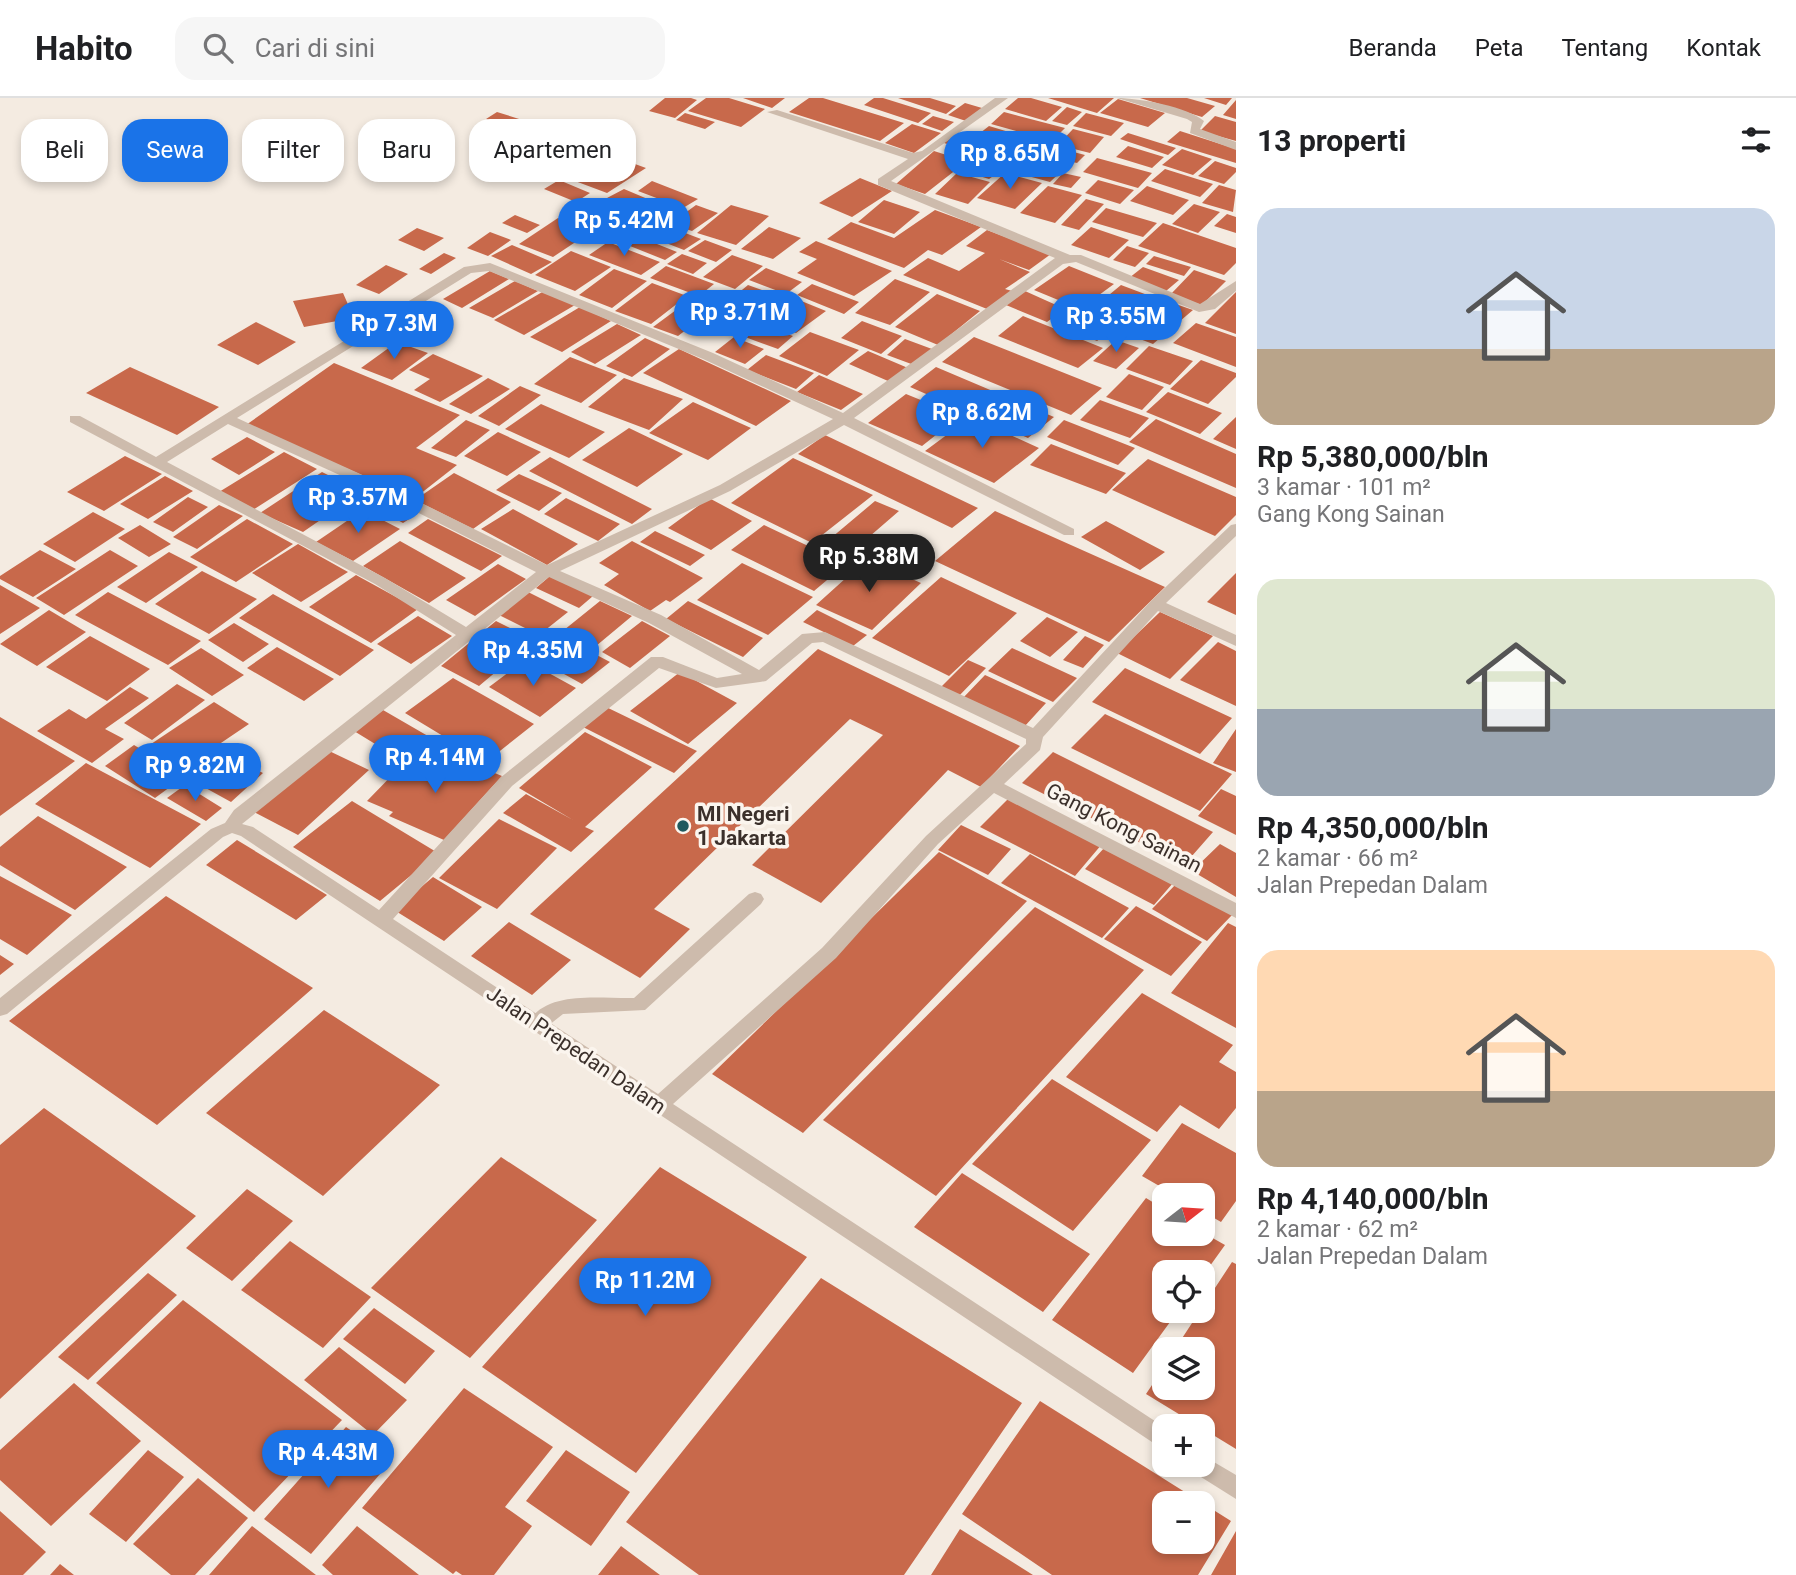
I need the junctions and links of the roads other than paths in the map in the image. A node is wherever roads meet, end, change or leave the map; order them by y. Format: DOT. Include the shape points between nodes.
graph roads {
  1 [pos="1002,98"];
  2 [pos="1122,98"];
  3 [pos="773,112"];
  4 [pos="1236,146"];
  5 [pos="920,156"];
  6 [pos="1068,258"];
  7 [pos="1236,285"];
  8 [pos="228,418"];
  9 [pos="75,419"];
  10 [pos="844,419"];
  11 [pos="156,463"];
  12 [pos="1236,528"];
  13 [pos="1069,532"];
  14 [pos="547,571"];
  15 [pos="1156,604"];
  16 [pos="465,634"];
  17 [pos="1236,641"];
  18 [pos="760,677"];
  19 [pos="1035,736"];
  20 [pos="992,785"];
  21 [pos="231,827"];
  22 [pos="755,899"];
  23 [pos="1236,911"];
  24 [pos="381,920"];
  25 [pos="0,1009"];
  26 [pos="537,1024"];
  27 [pos="659,1105"];
  28 [pos="1152,1432"];
  29 [pos="1215,1474"];
  30 [pos="1236,1488"];
  1 -- 5 [label="street"];
  2 -- 4 [label="street" via="1191,117 1198,121 1194,131"];
  3 -- 5 [label="street" via="909,157"];
  5 -- 6 [label="street" via="882,182"];
  6 -- 7 [label="street" via="1199,308 1210,306"];
  6 -- 10 [label="street" via="1050,266"];
  8 -- 10 [label="street" via="468,270 483,266 708,356"];
  8 -- 11 [label="street"];
  8 -- 14 [label="street"];
  9 -- 11 [label="street"];
  10 -- 13 [label="street"];
  10 -- 14 [label="street" via="726,488"];
  11 -- 16 [label="street" via="380,582"];
  12 -- 15 [label="street"];
  14 -- 16 [label="street"];
  14 -- 18 [label="street" via="656,619"];
  15 -- 17 [label="street"];
  15 -- 19 [label="street"];
  16 -- 21 [label="street" via="240,814"];
  18 -- 19 [label="street" via="808,638 825,637"];
  18 -- 24 [label="street" via="716,683 657,661 506,782"];
  19 -- 20 [label="street" via="1034,747"];
  20 -- 23 [label="street, Gang Kong Sainan"];
  20 -- 27 [label="street" via="932,840 829,953"];
  21 -- 24 [label="street, Jalan Prepedan Dalam" via="247,831"];
  21 -- 25 [label="street" via="217,833"];
  22 -- 26 [label="street" via="638,1005 559,1007"];
  24 -- 26 [label="street, Jalan Prepedan Dalam"];
  26 -- 27 [label="street, Jalan Prepedan Dalam"];
  27 -- 28 [label="street, Jalan Prepedan Dalam"];
  29 -- 30 [label="street"];
}
